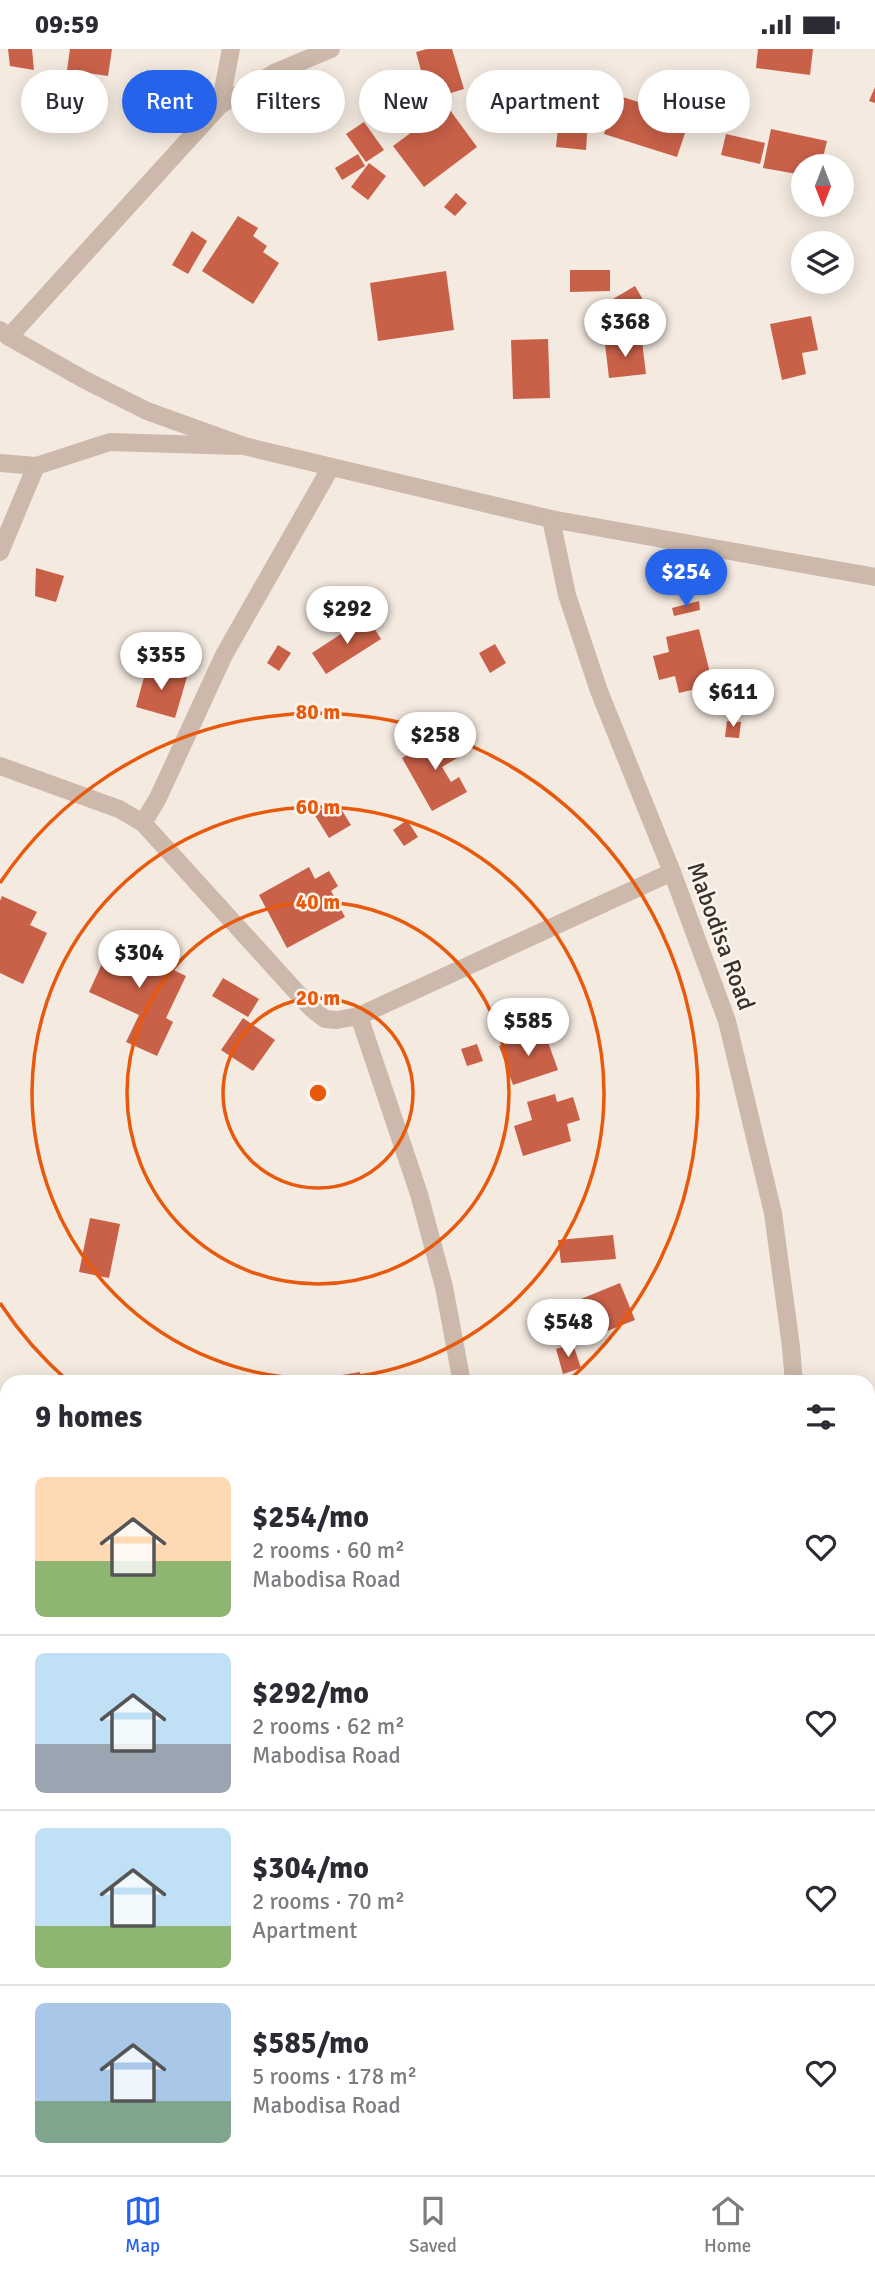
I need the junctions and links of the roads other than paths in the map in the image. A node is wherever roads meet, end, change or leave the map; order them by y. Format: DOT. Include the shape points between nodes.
graph roads {
  1 [pos="231,49"];
  2 [pos="331,49"];
  3 [pos="220,105"];
  4 [pos="5,334"];
  5 [pos="244,446"];
  6 [pos="0,463"];
  7 [pos="36,466"];
  8 [pos="331,467"];
  9 [pos="551,519"];
  10 [pos="0,552"];
  11 [pos="875,577"];
  12 [pos="0,766"];
  13 [pos="143,823"];
  14 [pos="672,872"];
  15 [pos="359,1016"];
  16 [pos="460,1375"];
  17 [pos="793,1375"];
  1 -- 3 [label="street"];
  2 -- 3 [label="street" via="276,72"];
  3 -- 4 [label="street"];
  4 -- 5 [label="street" via="147,411"];
  5 -- 7 [label="street" via="110,442"];
  5 -- 8 [label="street"];
  6 -- 7 [label="street"];
  7 -- 10 [label="street"];
  8 -- 9 [label="street"];
  8 -- 13 [label="street" via="224,655"];
  9 -- 11 [label="street"];
  9 -- 14 [label="street, Mabodisa Road" via="567,594 599,691"];
  12 -- 13 [label="street" via="119,809"];
  13 -- 15 [label="street" via="311,1008 325,1019"];
  14 -- 15 [label="street"];
  14 -- 17 [label="street, Mabodisa Road" via="727,1021 774,1213"];
  15 -- 16 [label="street" via="419,1194 444,1287"];
}
